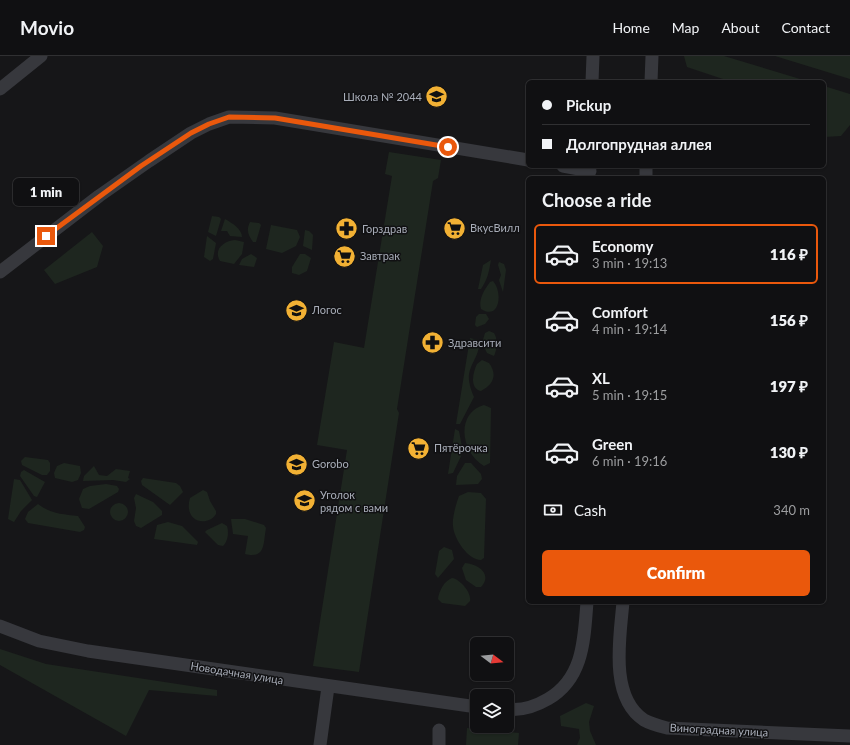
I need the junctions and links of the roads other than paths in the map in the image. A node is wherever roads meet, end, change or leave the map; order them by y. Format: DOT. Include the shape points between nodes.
graph roads {
  1 [pos="41,56"];
  2 [pos="593,56"];
  3 [pos="652,56"];
  4 [pos="592,80"];
  5 [pos="651,80"];
  6 [pos="0,89"];
  7 [pos="526,160"];
  8 [pos="571,168"];
  9 [pos="590,172"];
  10 [pos="0,272"];
  11 [pos="587,604"];
  12 [pos="623,604"];
  13 [pos="0,626"];
  14 [pos="328,687"];
  15 [pos="470,706"];
  16 [pos="514,709"];
  17 [pos="440,730"];
  18 [pos="850,736"];
  19 [pos="320,745"];
  20 [pos="439,745"];
  1 -- 6 [label="street"];
  2 -- 4 [label="street"];
  3 -- 5 [label="street"];
  7 -- 10 [label="street" via="275,118 235,117 209,124 191,133 135,170"];
  8 -- 9 [label="street"];
  11 -- 16 [label="street" via="582,656 570,680 562,690 539,704"];
  12 -- 18 [label="street, Виноградная улица" via="619,672 629,702 636,714 645,721 667,728"];
  13 -- 14 [label="street, Новодачная улица" via="39,641 88,651"];
  14 -- 15 [label="street, Новодачная улица"];
  14 -- 19 [label="street"];
  17 -- 20 [label="street"];
}
